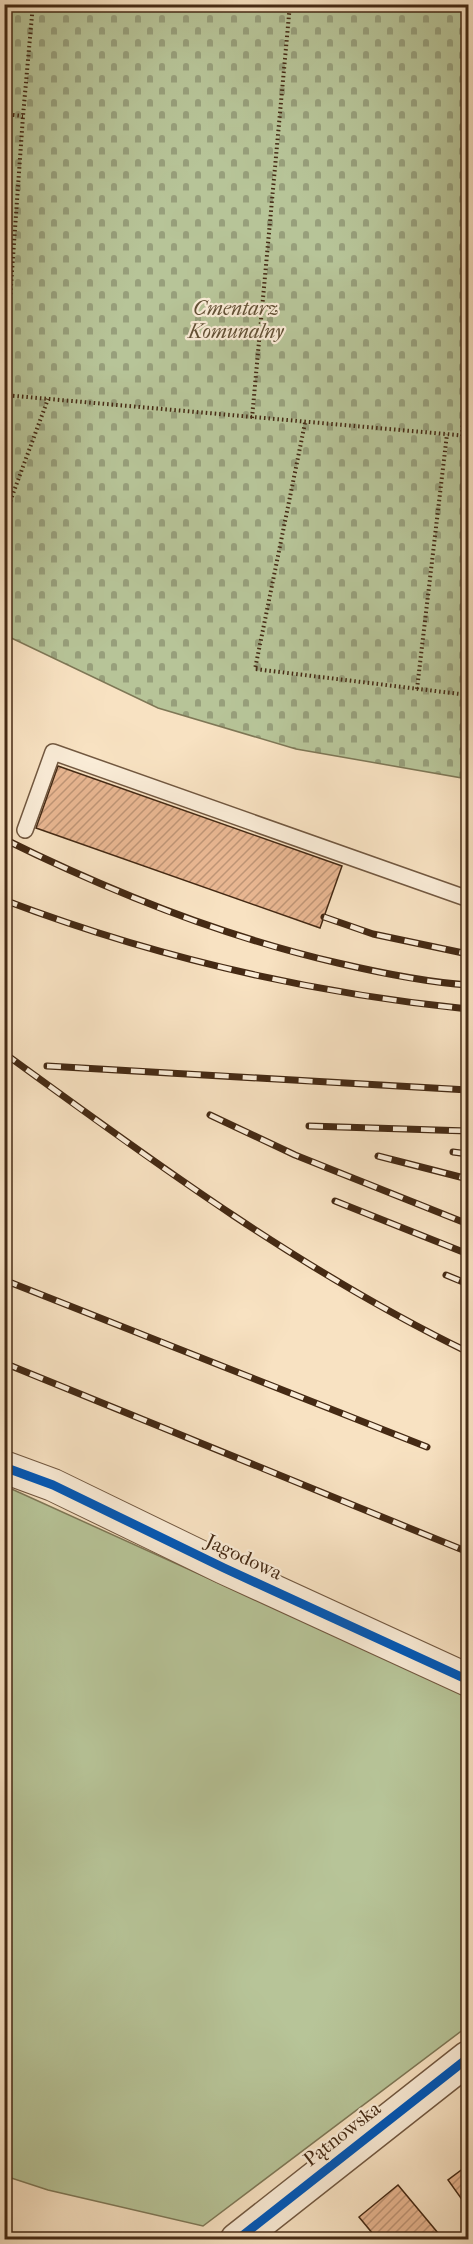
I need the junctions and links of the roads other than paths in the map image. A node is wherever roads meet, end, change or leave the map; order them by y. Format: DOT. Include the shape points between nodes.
graph roads {
  1 [pos="25,830"];
  2 [pos="468,897"];
  3 [pos="4,1467"];
  4 [pos="468,1680"];
  5 [pos="468,2058"];
  6 [pos="237,2240"];
  1 -- 2 [label="lane" via="53,752"];
  3 -- 4 [label="street, Jagodowa" via="53,1485"];
  5 -- 6 [label="street, Pątnowska"];
}
